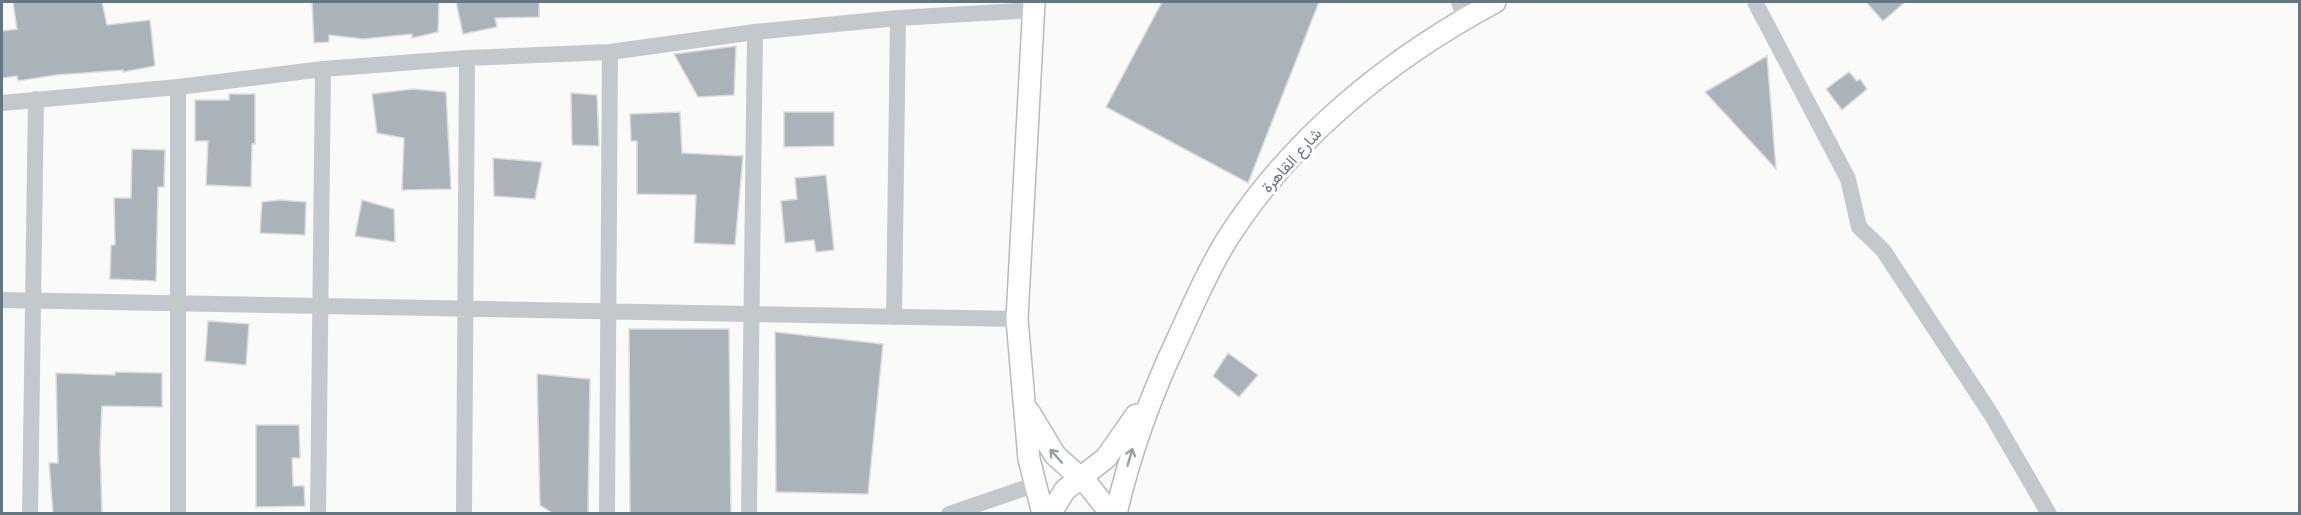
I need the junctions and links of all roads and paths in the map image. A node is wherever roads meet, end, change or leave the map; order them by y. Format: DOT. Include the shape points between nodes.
graph roads {
  1 [pos="1495,2"];
  2 [pos="1755,2"];
  3 [pos="1034,6"];
  4 [pos="1462,10"];
  5 [pos="898,18"];
  6 [pos="755,32"];
  7 [pos="610,52"];
  8 [pos="467,58"];
  9 [pos="323,69"];
  10 [pos="178,87"];
  11 [pos="36,99"];
  12 [pos="2,103"];
  13 [pos="2,300"];
  14 [pos="33,301"];
  15 [pos="178,304"];
  16 [pos="320,306"];
  17 [pos="465,309"];
  18 [pos="609,312"];
  19 [pos="752,313"];
  20 [pos="894,317"];
  21 [pos="1017,319"];
  22 [pos="1157,382"];
  23 [pos="1024,397"];
  24 [pos="1079,478"];
  25 [pos="1034,485"];
  26 [pos="30,513"];
  27 [pos="178,513"];
  28 [pos="318,513"];
  29 [pos="464,513"];
  30 [pos="607,513"];
  31 [pos="749,513"];
  32 [pos="949,513"];
  33 [pos="1043,513"];
  34 [pos="1050,513"];
  35 [pos="1111,513"];
  36 [pos="1116,513"];
  37 [pos="2049,513"];
  1 -- 4 [label="main road, شارع القاهرة"];
  2 -- 37 [label="street" via="1848,179 1859,227 1890,260 1991,414"];
  3 -- 5 [label="street"];
  3 -- 21 [label="main road"];
  4 -- 22 [label="main road, شارع القاهرة" via="1368,85 1290,158 1244,216 1210,269"];
  5 -- 6 [label="street"];
  5 -- 20 [label="street"];
  6 -- 7 [label="street"];
  6 -- 19 [label="street"];
  7 -- 8 [label="street"];
  7 -- 18 [label="street"];
  8 -- 9 [label="street"];
  8 -- 17 [label="street"];
  9 -- 10 [label="street"];
  9 -- 16 [label="street"];
  10 -- 11 [label="street"];
  10 -- 15 [label="street"];
  11 -- 12 [label="street"];
  11 -- 14 [label="street"];
  13 -- 14 [label="street"];
  14 -- 15 [label="street"];
  14 -- 26 [label="street"];
  15 -- 16 [label="street"];
  15 -- 27 [label="street"];
  16 -- 17 [label="street"];
  16 -- 28 [label="street"];
  17 -- 18 [label="street"];
  17 -- 29 [label="street"];
  18 -- 19 [label="street"];
  18 -- 30 [label="street"];
  19 -- 20 [label="street"];
  19 -- 31 [label="street"];
  20 -- 21 [label="street"];
  21 -- 23 [label="main road"];
  22 -- 24 [label="main road, شارع القاهرة" via="1113,450"];
  36 -- 22 [label="main road, شارع القاهرة, one-way" via="1132,450"];
  24 -- 23 [label="main road, one-way" via="1044,441"];
  23 -- 25 [label="main road"];
  24 -- 34 [label="main road, شارع القاهرة" via="1065,490"];
  24 -- 35 [label="main road"];
  25 -- 32 [label="street"];
  25 -- 33 [label="main road"];
}
